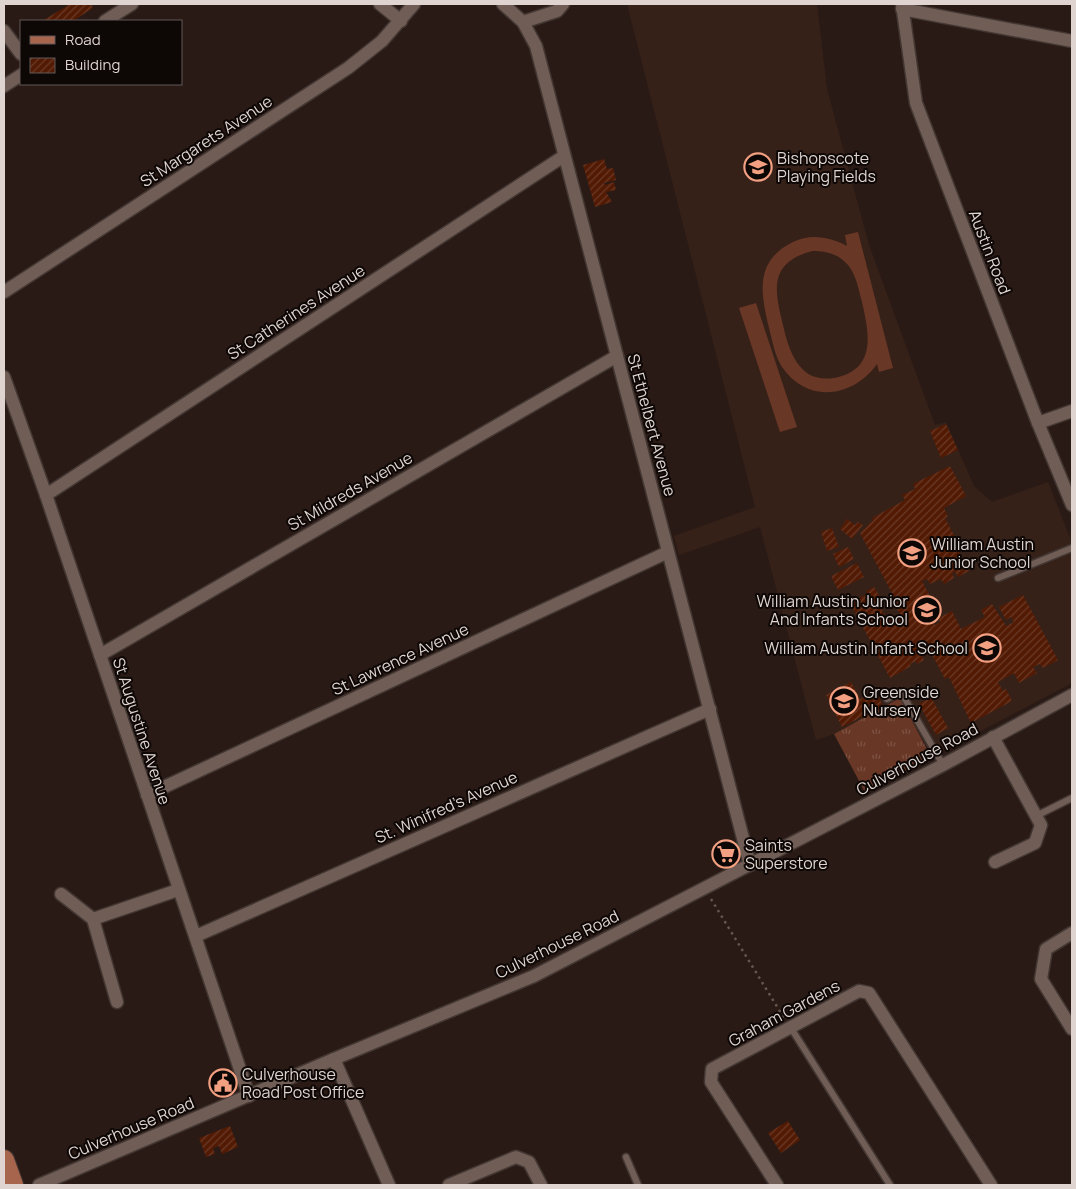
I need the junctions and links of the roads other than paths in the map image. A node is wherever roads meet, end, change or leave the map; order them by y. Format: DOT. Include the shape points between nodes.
graph roads {
  1 [pos="132,4"];
  2 [pos="380,4"];
  3 [pos="414,4"];
  4 [pos="503,4"];
  5 [pos="563,4"];
  6 [pos="902,6"];
  7 [pos="107,20"];
  8 [pos="401,21"];
  9 [pos="523,22"];
  10 [pos="4,31"];
  11 [pos="1072,41"];
  12 [pos="20,53"];
  13 [pos="20,76"];
  14 [pos="4,86"];
  15 [pos="564,156"];
  16 [pos="4,292"];
  17 [pos="617,356"];
  18 [pos="4,377"];
  19 [pos="1072,412"];
  20 [pos="1038,423"];
  21 [pos="46,495"];
  22 [pos="1072,505"];
  23 [pos="1072,548"];
  24 [pos="668,552"];
  25 [pos="998,578"];
  26 [pos="100,655"];
  27 [pos="1072,695"];
  28 [pos="887,700"];
  29 [pos="710,709"];
  30 [pos="993,737"];
  31 [pos="943,765"];
  32 [pos="147,795"];
  33 [pos="1072,798"];
  34 [pos="1036,816"];
  35 [pos="995,862"];
  36 [pos="750,865"];
  37 [pos="178,890"];
  38 [pos="61,894"];
  39 [pos="93,919"];
  40 [pos="1072,933"];
  41 [pos="196,936"];
  42 [pos="117,1002"];
  43 [pos="791,1028"];
  44 [pos="1072,1029"];
  45 [pos="334,1058"];
  46 [pos="249,1096"];
  47 [pos="626,1158"];
  48 [pos="4,1160"];
  49 [pos="12,1185"];
  50 [pos="39,1185"];
  51 [pos="389,1185"];
  52 [pos="449,1185"];
  53 [pos="541,1185"];
  54 [pos="638,1185"];
  55 [pos="777,1185"];
  56 [pos="890,1185"];
  57 [pos="991,1185"];
  1 -- 7 [label="street"];
  2 -- 8 [label="street"];
  3 -- 8 [label="street, St Margarets Avenue"];
  4 -- 9 [label="street, St Ethelbert Avenue"];
  5 -- 9 [label="street" via="557,11"];
  6 -- 11 [label="street"];
  6 -- 20 [label="street, Austin Road" via="916,103"];
  8 -- 16 [label="street, St Margarets Avenue" via="348,68"];
  9 -- 15 [label="street, St Ethelbert Avenue" via="536,46"];
  10 -- 12 [label="street"];
  13 -- 14 [label="street"];
  15 -- 17 [label="street, St Ethelbert Avenue"];
  15 -- 21 [label="street, St Catherines Avenue"];
  17 -- 24 [label="street, St Ethelbert Avenue"];
  17 -- 26 [label="street, St Mildreds Avenue"];
  18 -- 21 [label="street, St Augustine Avenue"];
  19 -- 20 [label="street"];
  20 -- 22 [label="street, Austin Road"];
  21 -- 26 [label="street, St Augustine Avenue"];
  23 -- 25 [label="lane"];
  24 -- 29 [label="street, St Ethelbert Avenue"];
  24 -- 32 [label="street, St Lawrence Avenue"];
  26 -- 32 [label="street, St Augustine Avenue"];
  27 -- 30 [label="street, Culverhouse Road"];
  28 -- 31 [label="lane" via="901,692"];
  29 -- 36 [label="street, St Ethelbert Avenue"];
  29 -- 41 [label="street, St. Winifred's Avenue"];
  30 -- 31 [label="street, Culverhouse Road"];
  30 -- 34 [label="street"];
  31 -- 36 [label="street, Culverhouse Road"];
  32 -- 37 [label="street, St Augustine Avenue"];
  33 -- 34 [label="lane"];
  34 -- 35 [label="street" via="1041,825 1035,843"];
  36 -- 45 [label="street, Culverhouse Road" via="534,976"];
  37 -- 39 [label="street"];
  37 -- 41 [label="street, St Augustine Avenue"];
  38 -- 39 [label="street"];
  39 -- 42 [label="street"];
  40 -- 44 [label="street" via="1046,949 1041,979"];
  41 -- 46 [label="street, St Augustine Avenue"];
  43 -- 55 [label="street, Graham Gardens" via="712,1069 711,1082"];
  43 -- 56 [label="lane"];
  43 -- 57 [label="street, Graham Gardens" via="859,991 869,993"];
  45 -- 46 [label="street, Culverhouse Road"];
  45 -- 51 [label="street"];
  46 -- 50 [label="street, Culverhouse Road"];
  47 -- 54 [label="lane"];
  48 -- 49 [label="main road"];
  52 -- 53 [label="street" via="516,1157 530,1162"];
}
